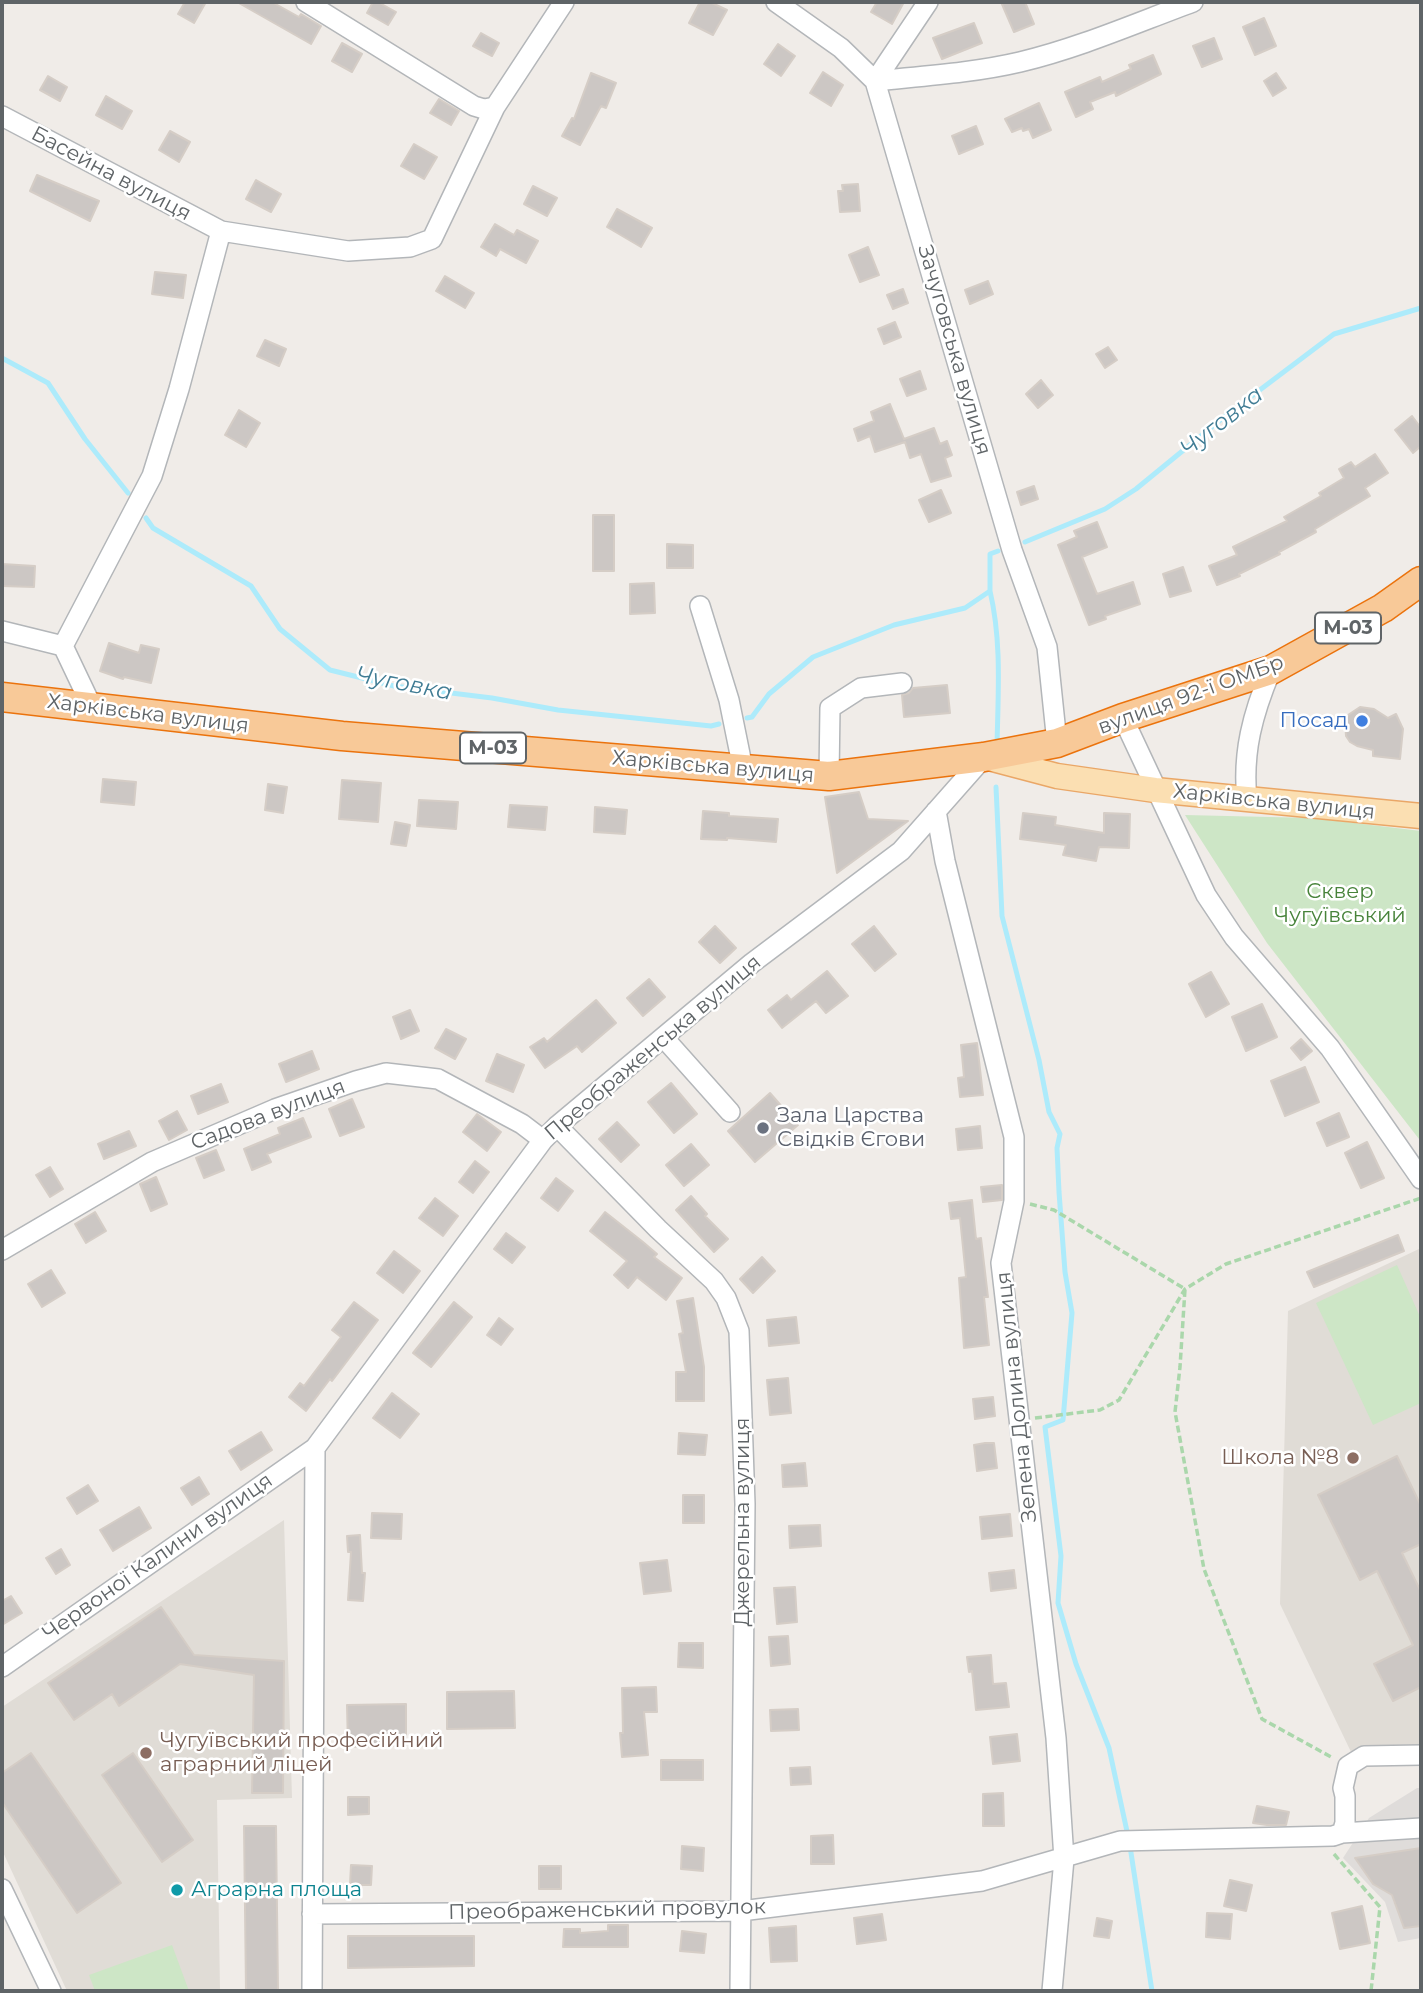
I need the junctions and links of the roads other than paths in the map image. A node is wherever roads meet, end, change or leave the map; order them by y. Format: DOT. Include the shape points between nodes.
graph roads {
  1 [pos="306,2"];
  2 [pos="564,2"];
  3 [pos="776,2"];
  4 [pos="928,2"];
  5 [pos="1193,2"];
  6 [pos="875,81"];
  7 [pos="495,107"];
  8 [pos="2,116"];
  9 [pos="221,231"];
  10 [pos="1421,581"];
  11 [pos="700,606"];
  12 [pos="2,631"];
  13 [pos="63,646"];
  14 [pos="1271,670"];
  15 [pos="902,683"];
  16 [pos="2,697"];
  17 [pos="92,707"];
  18 [pos="1123,718"];
  19 [pos="1057,743"];
  20 [pos="984,757"];
  21 [pos="743,769"];
  22 [pos="830,776"];
  23 [pos="1155,790"];
  24 [pos="1247,800"];
  25 [pos="936,811"];
  26 [pos="1421,816"];
  27 [pos="664,1038"];
  28 [pos="730,1112"];
  29 [pos="550,1133"];
  30 [pos="1421,1178"];
  31 [pos="2,1250"];
  32 [pos="314,1448"];
  33 [pos="2,1667"];
  34 [pos="1421,1755"];
  35 [pos="1421,1828"];
  36 [pos="1342,1833"];
  37 [pos="1064,1859"];
  38 [pos="2,1889"];
  39 [pos="741,1911"];
  40 [pos="312,1914"];
  41 [pos="51,1991"];
  42 [pos="312,1991"];
  43 [pos="740,1991"];
  44 [pos="1052,1991"];
  1 -- 7 [label="street" via="474,106 484,110"];
  2 -- 7 [label="street"];
  3 -- 6 [label="street, Зачуговська вулиця" via="841,48"];
  4 -- 6 [label="street"];
  5 -- 6 [label="street" via="1077,46 1020,62"];
  6 -- 19 [label="street, Зачуговська вулиця" via="1012,550 1047,647"];
  7 -- 9 [label="street, Басейна вулиця" via="432,239 410,247 348,251"];
  8 -- 9 [label="street, Басейна вулиця"];
  9 -- 13 [label="street" via="152,476"];
  10 -- 14 [label="highway, вулиця 92-ї ОМБр / М-03" via="1383,608"];
  11 -- 21 [label="street" via="729,700"];
  12 -- 13 [label="street"];
  13 -- 17 [label="street"];
  14 -- 18 [label="highway, вулиця 92-ї ОМБр / М-03"];
  14 -- 24 [label="street" via="1253,719 1244,770"];
  15 -- 22 [label="street" via="861,688 830,708"];
  16 -- 17 [label="highway, Харківська вулиця / М-03"];
  17 -- 21 [label="highway, Харківська вулиця / М-03" via="342,736"];
  18 -- 19 [label="highway, вулиця 92-ї ОМБр / М-03"];
  18 -- 23 [label="street"];
  19 -- 20 [label="highway, вулиця 92-ї ОМБр / М-03"];
  20 -- 22 [label="highway, Харківська вулиця / М-03"];
  20 -- 23 [label="main road, Харківська вулиця" via="1057,776"];
  20 -- 25 [label="street, Преображенська вулиця"];
  21 -- 22 [label="highway, Харківська вулиця / М-03"];
  23 -- 24 [label="main road, Харківська вулиця"];
  23 -- 30 [label="street" via="1206,895 1234,937 1331,1048"];
  24 -- 26 [label="main road, Харківська вулиця"];
  25 -- 27 [label="street, Преображенська вулиця" via="901,851 752,963"];
  25 -- 37 [label="street, Зелена Долина вулиця" via="1014,1137 1014,1201 1001,1263 1056,1738"];
  27 -- 28 [label="street"];
  27 -- 29 [label="street, Преображенська вулиця"];
  29 -- 31 [label="street, Садова вулиця" via="522,1124 438,1079 386,1073 212,1134 152,1162"];
  29 -- 32 [label="street, Преображенська вулиця"];
  29 -- 39 [label="street, Джерельна вулиця" via="714,1281 739,1331 745,1504"];
  32 -- 33 [label="street, Червоної Калини вулиця"];
  32 -- 40 [label="street"];
  34 -- 36 [label="street" via="1364,1756 1348,1766"];
  35 -- 36 [label="street, Преображенський провулок"];
  36 -- 37 [label="street, Преображенський провулок" via="1120,1841"];
  37 -- 39 [label="street, Преображенський провулок" via="982,1881"];
  37 -- 44 [label="street, Зелена Долина вулиця"];
  38 -- 41 [label="street"];
  39 -- 40 [label="street, Преображенський провулок"];
  39 -- 43 [label="street, Джерельна вулиця"];
  40 -- 42 [label="street"];
}
